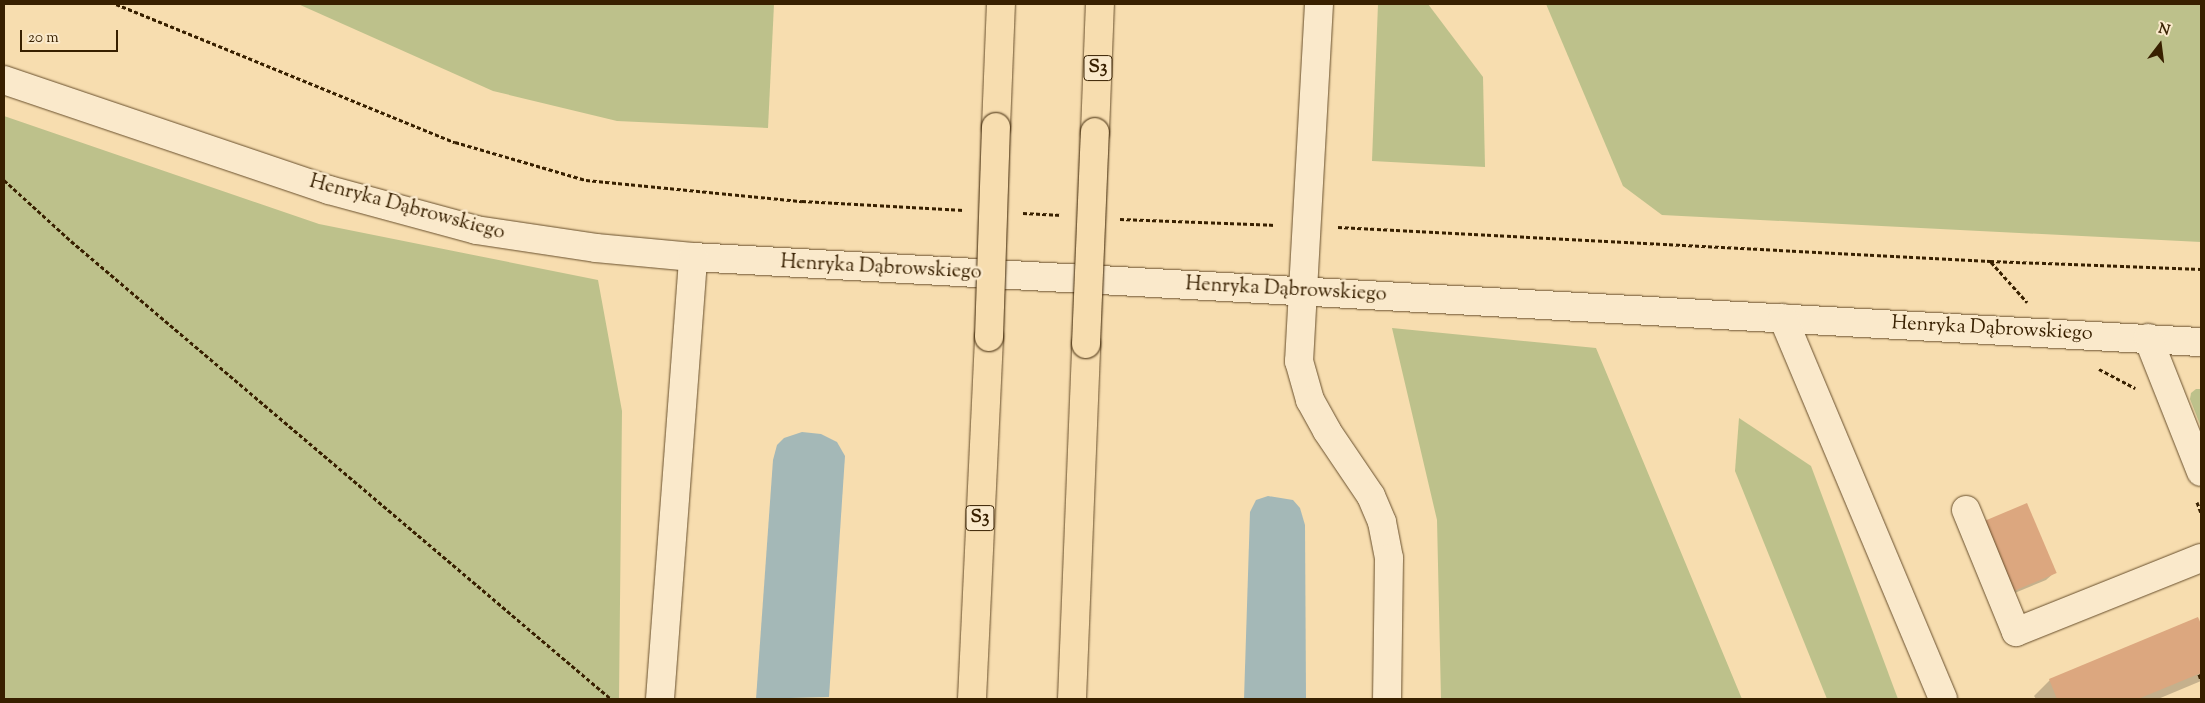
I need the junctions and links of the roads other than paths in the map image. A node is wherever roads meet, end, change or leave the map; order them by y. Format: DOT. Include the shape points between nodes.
graph roads {
  1 [pos="1001,4"];
  2 [pos="1100,4"];
  3 [pos="1319,4"];
  4 [pos="4,80"];
  5 [pos="693,257"];
  6 [pos="1303,291"];
  7 [pos="1783,318"];
  8 [pos="2148,338"];
  9 [pos="2201,342"];
  10 [pos="2198,484"];
  11 [pos="1966,510"];
  12 [pos="2201,558"];
  13 [pos="660,699"];
  14 [pos="972,699"];
  15 [pos="1072,699"];
  16 [pos="1387,699"];
  17 [pos="1943,699"];
  1 -- 14 [label="highway, S3, bridge"];
  2 -- 15 [label="highway, S3, bridge"];
  3 -- 6 [label="street"];
  4 -- 5 [label="street, Henryka Dąbrowskiego" via="330,190 476,230 596,248"];
  5 -- 6 [label="street, Henryka Dąbrowskiego"];
  5 -- 13 [label="street"];
  6 -- 7 [label="street, Henryka Dąbrowskiego"];
  6 -- 16 [label="street" via="1300,361 1310,400 1326,431 1371,496 1382,522 1387,549"];
  7 -- 8 [label="street, Henryka Dąbrowskiego"];
  7 -- 17 [label="street"];
  8 -- 9 [label="street, Henryka Dąbrowskiego"];
  8 -- 10 [label="street"];
  11 -- 12 [label="street" via="2016,632"];
}
